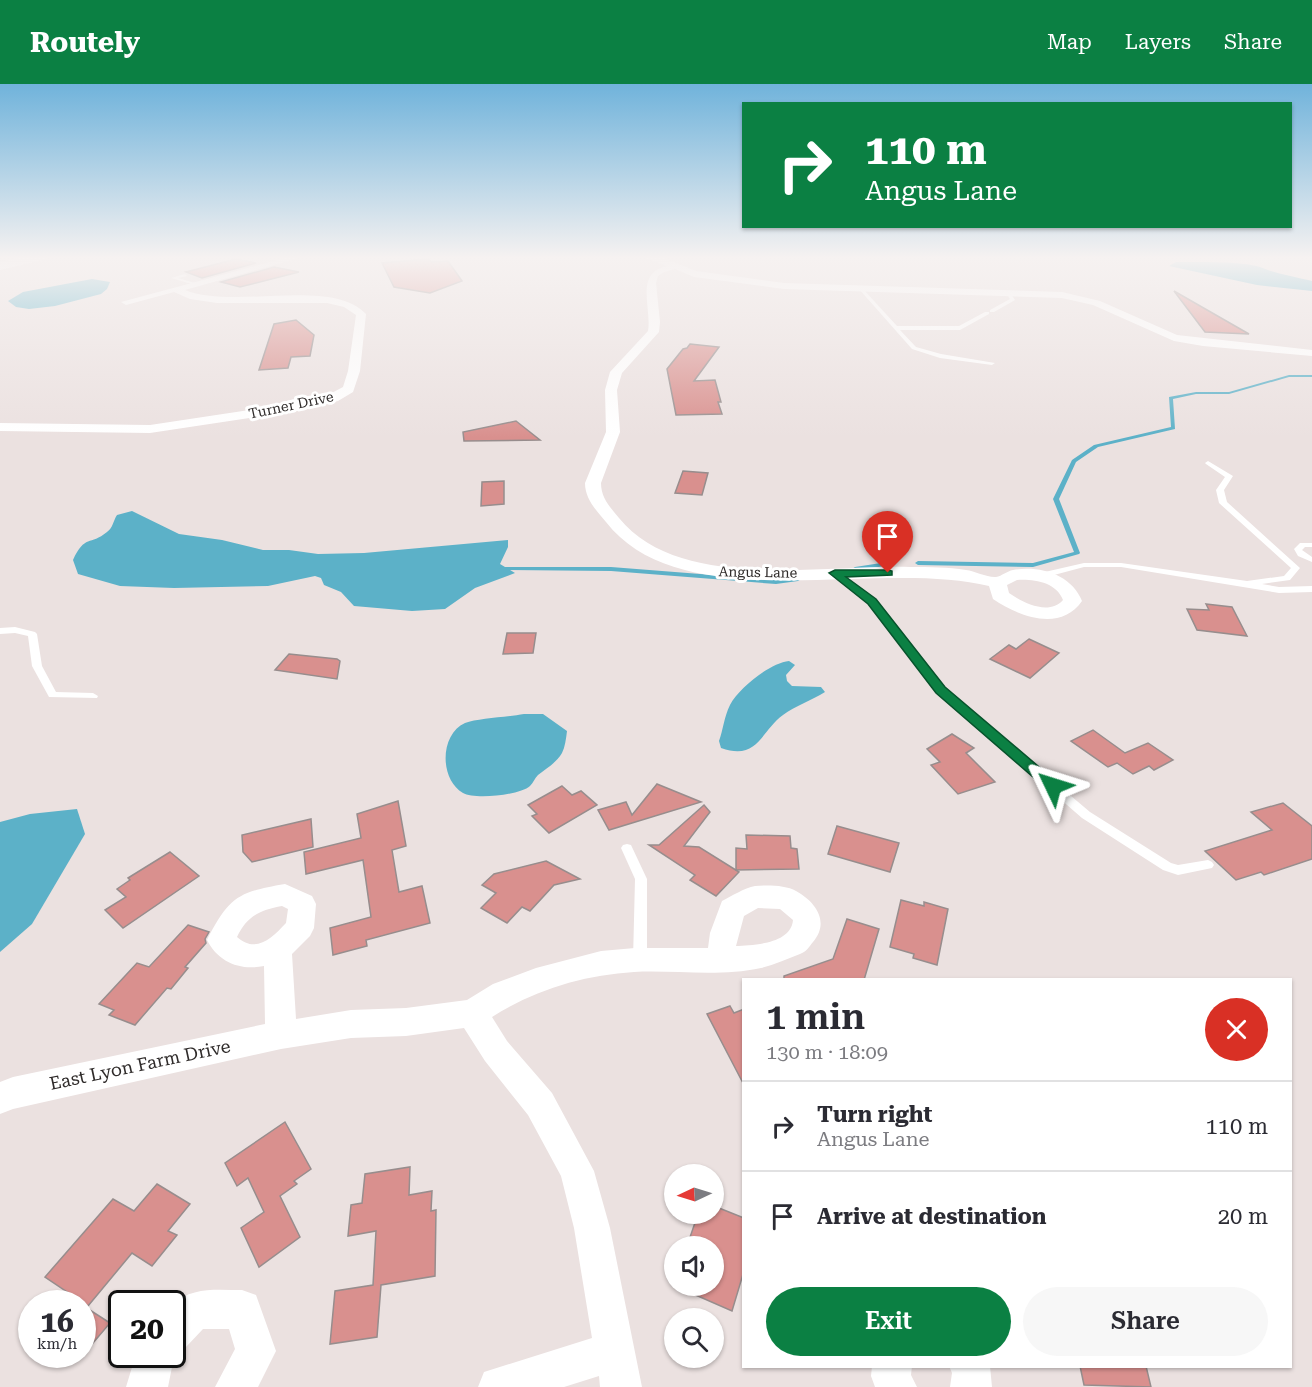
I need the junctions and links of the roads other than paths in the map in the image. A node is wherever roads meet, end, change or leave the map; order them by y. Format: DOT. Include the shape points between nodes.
graph roads {
  1 [pos="361,317"];
  2 [pos="655,317"];
  3 [pos="886,317"];
  4 [pos="980,317"];
  5 [pos="1124,317"];
  6 [pos="896,328"];
  7 [pos="1312,353"];
  8 [pos="992,363"];
  9 [pos="0,427"];
  10 [pos="1208,463"];
  11 [pos="1312,545"];
  12 [pos="1312,560"];
  13 [pos="835,573"];
  14 [pos="1039,576"];
  15 [pos="998,583"];
  16 [pos="1247,584"];
  17 [pos="1312,589"];
  18 [pos="0,631"];
  19 [pos="93,696"];
  20 [pos="627,848"];
  21 [pos="1208,865"];
  22 [pos="278,950"];
  23 [pos="640,960"];
  24 [pos="720,960"];
  25 [pos="472,1013"];
  26 [pos="281,1035"];
  27 [pos="0,1098"];
  28 [pos="186,1319"];
  29 [pos="152,1368"];
  30 [pos="892,1368"];
  31 [pos="970,1368"];
  32 [pos="618,1369"];
  33 [pos="147,1387"];
  34 [pos="236,1387"];
  35 [pos="499,1387"];
  36 [pos="896,1387"];
  37 [pos="971,1387"];
  1 -- 9 [label="street, Turner Drive" via="349,389 333,398 150,429"];
  2 -- 13 [label="street, Angus Lane" via="655,326 646,340 616,372 611,390 613,432 592,483 597,502 639,545 686,566 739,574"];
  3 -- 6 [label="lane"];
  4 -- 6 [label="lane" via="960,327"];
  5 -- 7 [label="street" via="1183,340"];
  6 -- 8 [label="lane" via="920,351"];
  10 -- 16 [label="lane" via="1229,477 1220,490 1223,503 1296,568 1287,579"];
  11 -- 12 [label="lane" via="1298,549"];
  13 -- 15 [label="street, Angus Lane" via="967,574"];
  13 -- 21 [label="lane" via="872,601 940,690 1086,815 1167,867 1179,870"];
  14 -- 15 [label="street" via="1013,575"];
  14 -- 15 [label="street" via="1065,587 1073,601 1070,606 1058,612 1028,611 1000,595"];
  14 -- 16 [label="lane" via="1084,565 1121,565"];
  16 -- 17 [label="lane" via="1280,590"];
  18 -- 19 [label="lane" via="32,634 39,674 53,695"];
  20 -- 23 [label="lane" via="641,879"];
  22 -- 26 [label="street"];
  23 -- 24 [label="street, East Lyon Farm Drive"];
  23 -- 25 [label="street, East Lyon Farm Drive" via="601,963 546,977 504,993"];
  25 -- 26 [label="street, East Lyon Farm Drive"];
  25 -- 32 [label="street" via="496,1051 540,1104 577,1171 592,1228"];
  26 -- 27 [label="street, East Lyon Farm Drive" via="106,1071"];
  28 -- 34 [label="street" via="195,1310 242,1309 256,1351"];
  29 -- 33 [label="street"];
  30 -- 36 [label="street"];
  31 -- 37 [label="street"];
  32 -- 35 [label="street"];
}
